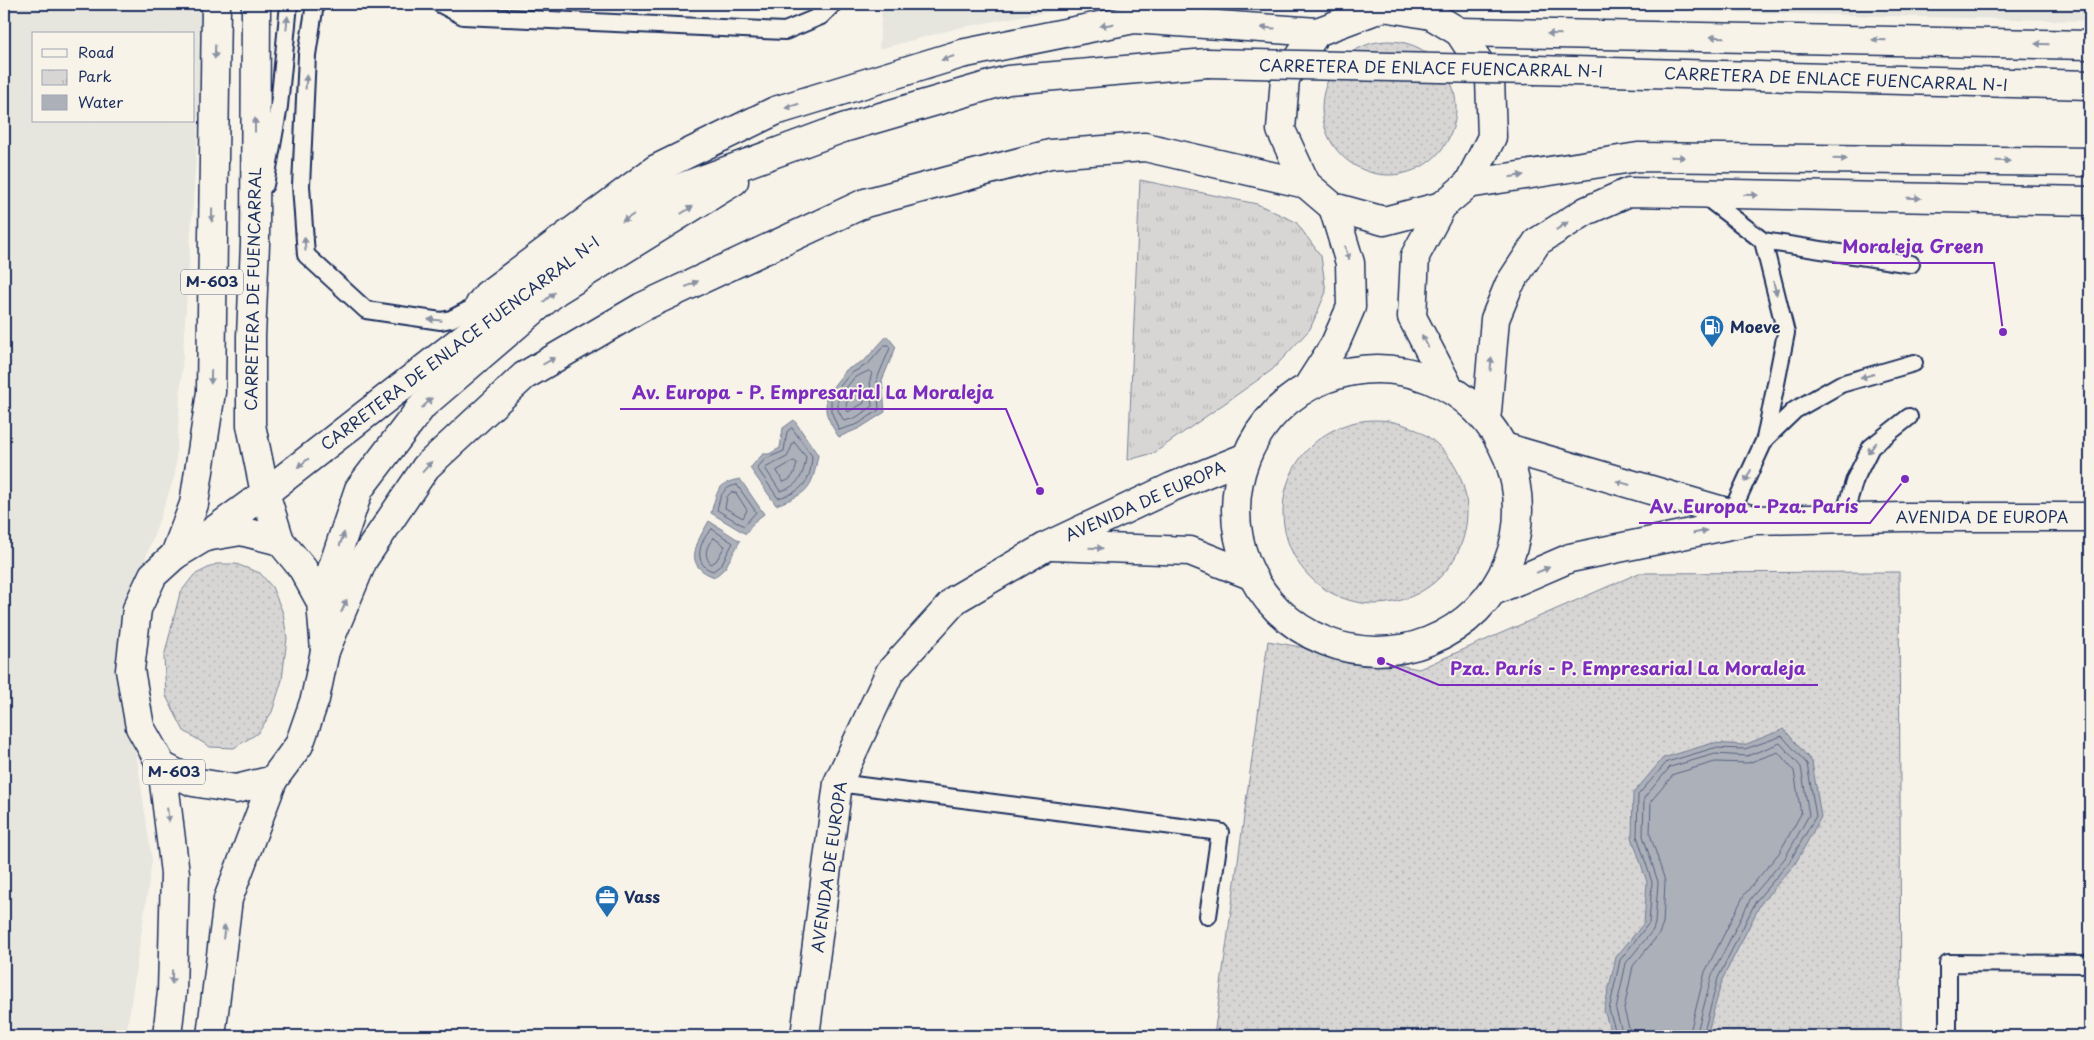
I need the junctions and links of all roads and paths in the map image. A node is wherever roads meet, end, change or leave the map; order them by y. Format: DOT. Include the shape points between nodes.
graph roads {
  1 [pos="216,4"];
  2 [pos="256,4"];
  3 [pos="289,4"];
  4 [pos="315,4"];
  5 [pos="440,4"];
  6 [pos="832,4"];
  7 [pos="1385,6"];
  8 [pos="1317,32"];
  9 [pos="1459,32"];
  10 [pos="2090,45"];
  11 [pos="2090,85"];
  12 [pos="784,150"];
  13 [pos="2090,162"];
  14 [pos="1306,184"];
  15 [pos="1468,184"];
  16 [pos="1702,194"];
  17 [pos="2090,201"];
  18 [pos="1442,206"];
  19 [pos="1333,207"];
  20 [pos="1763,240"];
  21 [pos="255,244"];
  22 [pos="1911,264"];
  23 [pos="516,297"];
  24 [pos="480,304"];
  25 [pos="1914,363"];
  26 [pos="1310,383"];
  27 [pos="1447,384"];
  28 [pos="1487,412"];
  29 [pos="1909,417"];
  30 [pos="1765,439"];
  31 [pos="1507,448"];
  32 [pos="1244,458"];
  33 [pos="265,493"];
  34 [pos="1742,517"];
  35 [pos="2090,517"];
  36 [pos="1844,518"];
  37 [pos="205,537"];
  38 [pos="280,541"];
  39 [pos="1047,546"];
  40 [pos="175,555"];
  41 [pos="1248,574"];
  42 [pos="1498,589"];
  43 [pos="321,602"];
  44 [pos="325,651"];
  45 [pos="162,766"];
  46 [pos="273,780"];
  47 [pos="838,783"];
  48 [pos="1208,916"];
  49 [pos="2090,964"];
  50 [pos="166,1036"];
  51 [pos="211,1036"];
  52 [pos="805,1036"];
  53 [pos="1948,1036"];
  1 -- 40 [label="main road, M-603, one-way" via="211,392 194,504"];
  21 -- 2 [label="main road, CARRETERA DE FUENCARRAL / M-603, one-way"];
  21 -- 3 [label="lane, one-way" via="279,106"];
  24 -- 4 [label="lane, one-way" via="441,322 366,310 306,255 301,186 307,55"];
  5 -- 6 [label="lane" via="463,16 785,31 821,16"];
  7 -- 8 [label="main road"];
  7 -- 9 [label="main road" via="1431,15"];
  8 -- 14 [label="main road" via="1286,78 1281,130"];
  8 -- 24 [label="main road, one-way" via="1134,19 961,54 775,111 656,169 487,294"];
  10 -- 9 [label="main road, one-way"];
  9 -- 15 [label="main road" via="1490,79 1492,137"];
  11 -- 12 [label="main road, CARRETERA DE ENLACE FUENCARRAL N-I, bridge" via="1206,63 1008,80 843,128"];
  12 -- 23 [label="main road, CARRETERA DE ENLACE FUENCARRAL N-I, one-way" via="669,192 589,242"];
  43 -- 12 [label="main road, CARRETERA DE ENLACE FUENCARRAL N-I, one-way" via="359,489 423,406 556,290"];
  15 -- 13 [label="main road, one-way" via="1638,157"];
  14 -- 19 [label="main road"];
  44 -- 14 [label="main road, one-way" via="363,560 426,467 524,376 642,308 865,203 1050,154 1145,147"];
  15 -- 18 [label="main road"];
  16 -- 17 [label="main road, one-way"];
  16 -- 20 [label="lane"];
  28 -- 16 [label="main road, one-way" via="1495,320 1509,284 1537,242 1586,211 1628,192"];
  18 -- 19 [label="main road" via="1384,221"];
  27 -- 18 [label="main road, one-way" via="1412,317 1415,256"];
  19 -- 26 [label="main road, one-way" via="1350,263 1351,306 1335,344"];
  20 -- 22 [label="lane"];
  20 -- 30 [label="lane, one-way" via="1786,333"];
  21 -- 33 [label="main road, CARRETERA DE FUENCARRAL / M-603" via="251,425"];
  23 -- 24 [label="main road"];
  23 -- 33 [label="main road, CARRETERA DE ENLACE FUENCARRAL N-I, one-way"];
  25 -- 30 [label="lane, one-way" via="1841,384 1795,410"];
  26 -- 27 [label="main road" via="1382,367"];
  26 -- 32 [label="main road" via="1270,415"];
  27 -- 28 [label="main road"];
  28 -- 31 [label="main road"];
  29 -- 36 [label="lane, one-way" via="1871,447 1855,479"];
  30 -- 34 [label="lane, one-way"];
  34 -- 31 [label="main road, AVENIDA DE EUROPA, one-way"];
  31 -- 42 [label="main road" via="1521,520"];
  32 -- 39 [label="main road, AVENIDA DE EUROPA" via="1172,487"];
  32 -- 41 [label="main road" via="1234,528"];
  33 -- 37 [label="main road, CARRETERA DE ENLACE FUENCARRAL N-I"];
  33 -- 38 [label="main road, CARRETERA DE FUENCARRAL / M-603"];
  34 -- 36 [label="main road, AVENIDA DE EUROPA"];
  42 -- 34 [label="main road, AVENIDA DE EUROPA, one-way" via="1570,558"];
  35 -- 36 [label="main road, AVENIDA DE EUROPA"];
  37 -- 38 [label="main road, M-603" via="241,531"];
  37 -- 40 [label="main road, M-603"];
  38 -- 43 [label="main road, M-603" via="303,569"];
  39 -- 41 [label="main road, AVENIDA DE EUROPA, one-way" via="1190,551"];
  39 -- 47 [label="main road, AVENIDA DE EUROPA" via="956,598 890,672"];
  40 -- 45 [label="main road, M-603" via="153,575 137,609 130,670 140,727"];
  41 -- 42 [label="main road" via="1297,630 1338,649 1381,650 1425,641 1464,625"];
  43 -- 44 [label="main road, M-603"];
  44 -- 46 [label="main road, M-603" via="315,699 299,745"];
  45 -- 46 [label="main road, M-603" via="193,782 236,789"];
  45 -- 50 [label="main road, M-603, one-way" via="174,873 172,992"];
  51 -- 46 [label="main road, M-603, one-way" via="228,899"];
  47 -- 48 [label="lane" via="1220,832"];
  47 -- 52 [label="main road, AVENIDA DE EUROPA"];
  49 -- 53 [label="lane" via="1948,964"];
}
